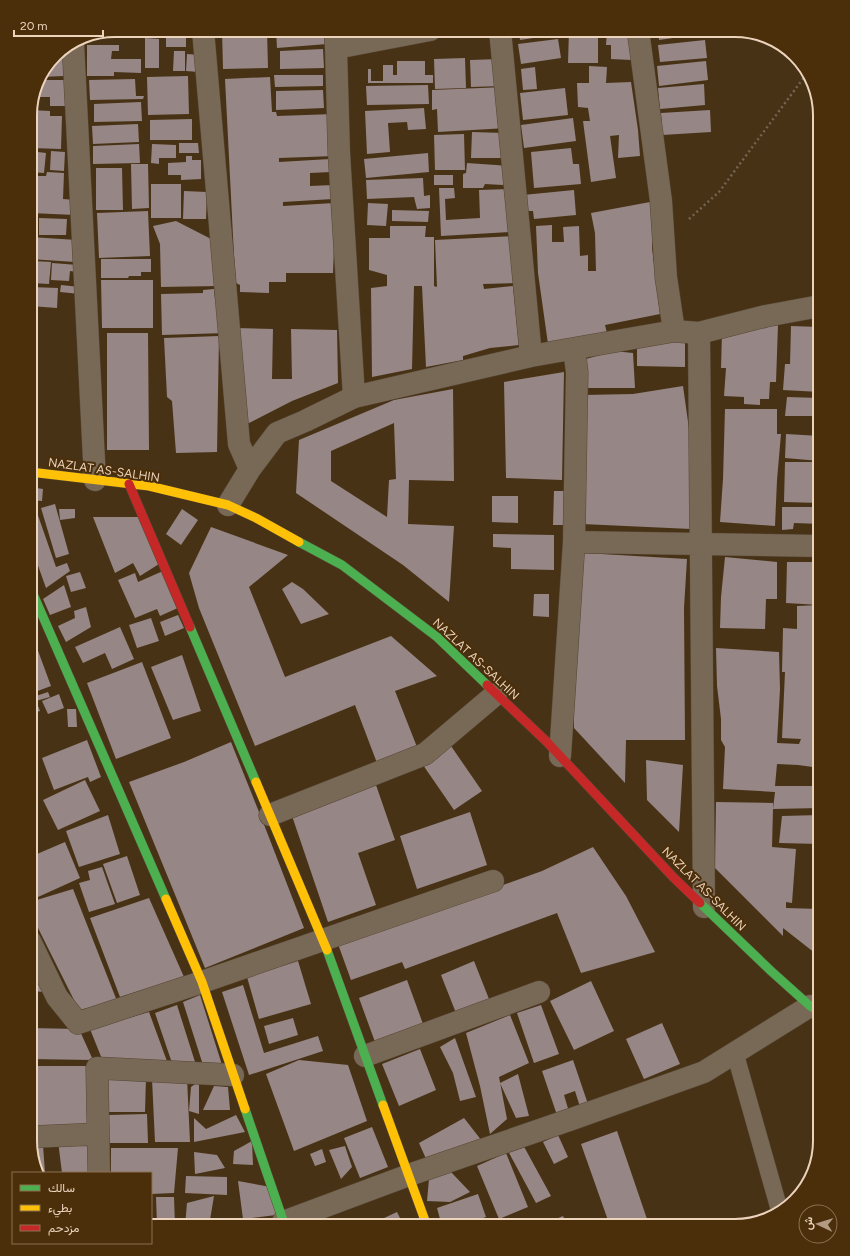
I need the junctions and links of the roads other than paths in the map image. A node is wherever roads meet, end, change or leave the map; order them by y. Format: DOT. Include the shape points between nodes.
graph roads {
  1 [pos="204,37"];
  2 [pos="357,37"];
  3 [pos="501,37"];
  4 [pos="639,37"];
  5 [pos="336,39"];
  6 [pos="73,49"];
  7 [pos="813,307"];
  8 [pos="674,331"];
  9 [pos="699,333"];
  10 [pos="574,349"];
  11 [pos="531,356"];
  12 [pos="354,397"];
  13 [pos="250,468"];
  14 [pos="37,473"];
  15 [pos="95,480"];
  16 [pos="129,484"];
  17 [pos="228,505"];
  18 [pos="574,542"];
  19 [pos="701,545"];
  20 [pos="813,546"];
  21 [pos="37,603"];
  22 [pos="496,694"];
  23 [pos="560,756"];
  24 [pos="270,815"];
  25 [pos="493,881"];
  26 [pos="704,907"];
  27 [pos="323,940"];
  28 [pos="37,956"];
  29 [pos="202,982"];
  30 [pos="540,992"];
  31 [pos="813,1007"];
  32 [pos="813,1010"];
  33 [pos="735,1054"];
  34 [pos="366,1056"];
  35 [pos="233,1075"];
  36 [pos="98,1134"];
  37 [pos="37,1137"];
  38 [pos="99,1172"];
  39 [pos="409,1175"];
  40 [pos="778,1206"];
  41 [pos="282,1219"];
  42 [pos="297,1219"];
  43 [pos="425,1219"];
  1 -- 13 [label="street" via="239,444"];
  2 -- 5 [label="street"];
  3 -- 11 [label="street"];
  4 -- 8 [label="street" via="661,201 663,242"];
  5 -- 12 [label="street" via="339,153"];
  6 -- 15 [label="street"];
  7 -- 9 [label="street"];
  8 -- 9 [label="street"];
  8 -- 10 [label="street"];
  9 -- 19 [label="street"];
  10 -- 11 [label="street"];
  10 -- 18 [label="street" via="577,372"];
  11 -- 12 [label="street"];
  12 -- 13 [label="street" via="277,433"];
  13 -- 17 [label="street"];
  14 -- 15 [label="street, NAZLAT AS-SALHIN"];
  15 -- 16 [label="street, NAZLAT AS-SALHIN"];
  16 -- 17 [label="street, NAZLAT AS-SALHIN" via="149,486"];
  16 -- 24 [label="street"];
  17 -- 22 [label="street, NAZLAT AS-SALHIN" via="342,565 437,637"];
  18 -- 19 [label="street"];
  18 -- 23 [label="street"];
  19 -- 20 [label="street"];
  19 -- 26 [label="street"];
  21 -- 29 [label="street"];
  22 -- 23 [label="street, NAZLAT AS-SALHIN"];
  22 -- 24 [label="street" via="425,754"];
  23 -- 26 [label="street, NAZLAT AS-SALHIN"];
  24 -- 27 [label="street"];
  25 -- 27 [label="street"];
  26 -- 31 [label="street, NAZLAT AS-SALHIN" via="770,971"];
  27 -- 29 [label="street"];
  27 -- 34 [label="street"];
  28 -- 29 [label="street" via="57,997 78,1023"];
  29 -- 35 [label="street"];
  30 -- 34 [label="street"];
  32 -- 33 [label="street"];
  33 -- 39 [label="street" via="704,1072"];
  33 -- 40 [label="lane"];
  34 -- 39 [label="street"];
  35 -- 36 [label="street" via="97,1068"];
  35 -- 41 [label="street"];
  36 -- 37 [label="street"];
  36 -- 38 [label="street"];
  39 -- 42 [label="street"];
  39 -- 43 [label="street"];
}
